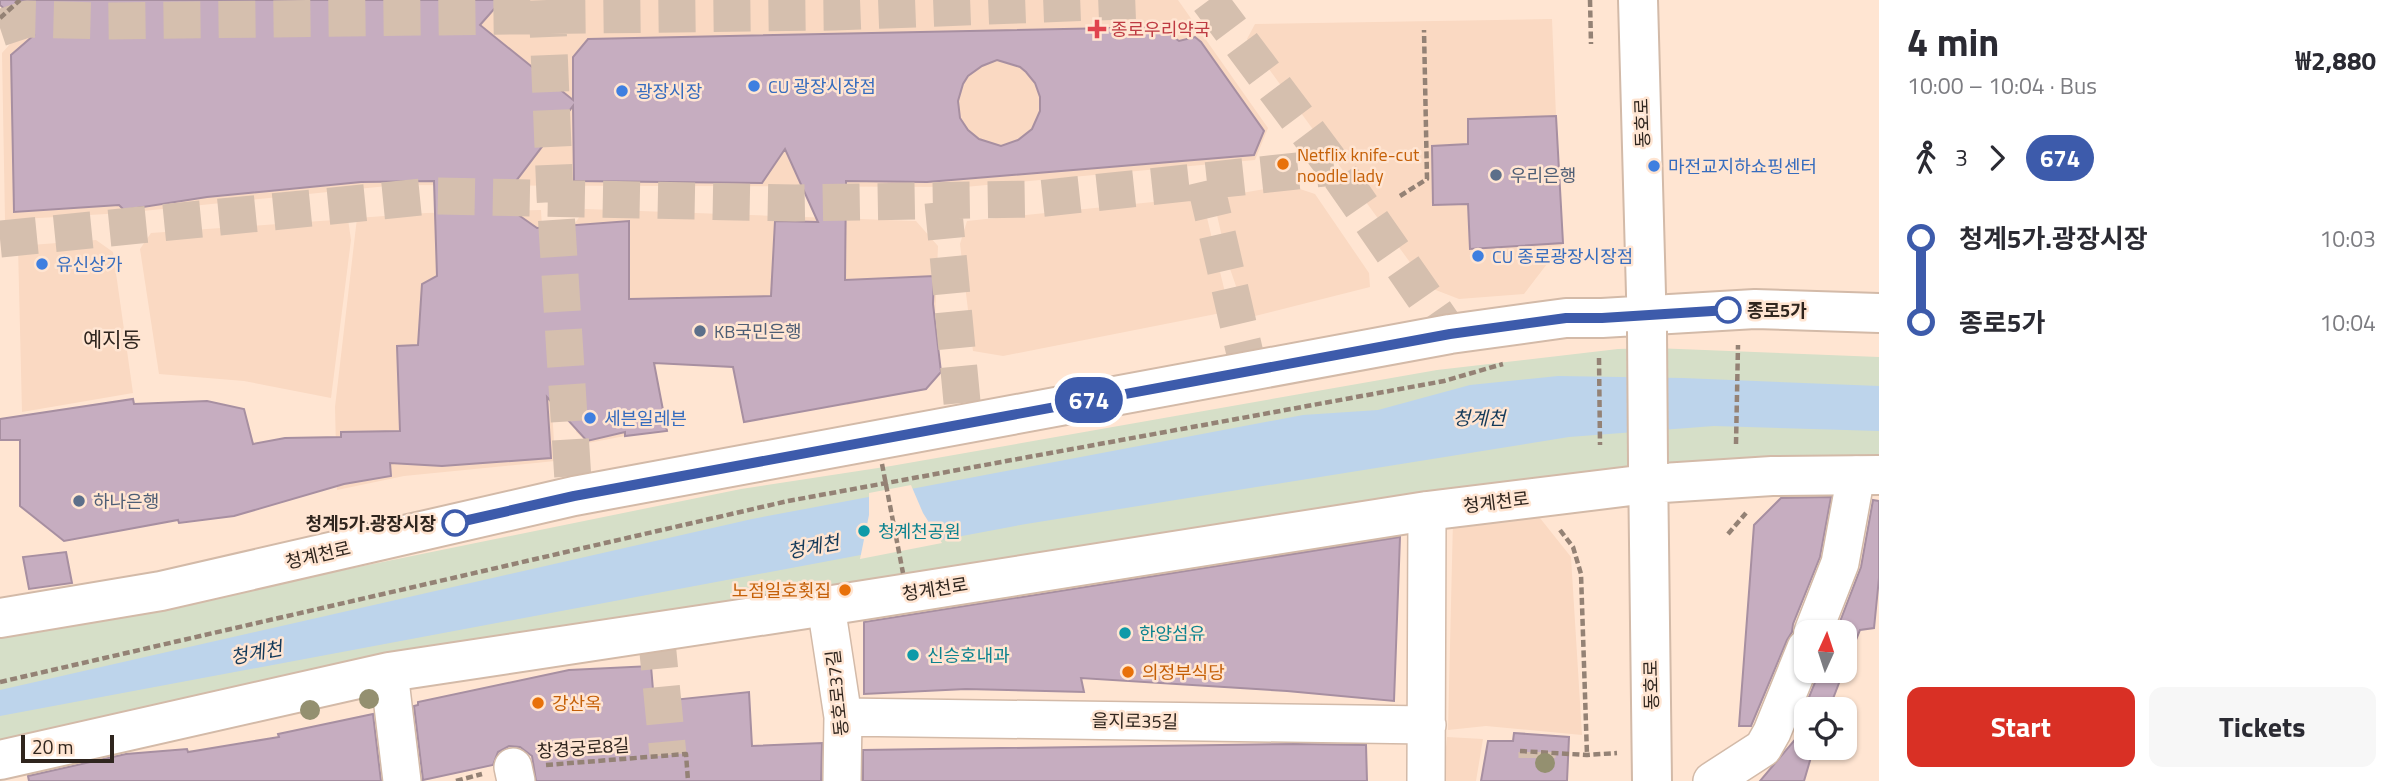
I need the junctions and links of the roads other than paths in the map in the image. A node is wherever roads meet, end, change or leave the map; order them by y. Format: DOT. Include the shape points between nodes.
graph roads {
  1 [pos="1638,0"];
  2 [pos="1879,313"];
  3 [pos="1647,323"];
  4 [pos="1647,474"];
  5 [pos="1868,475"];
  6 [pos="1427,511"];
  7 [pos="826,606"];
  8 [pos="0,618"];
  9 [pos="1818,620"];
  10 [pos="389,672"];
  11 [pos="1794,678"];
  12 [pos="843,717"];
  13 [pos="1427,725"];
  14 [pos="0,760"];
  15 [pos="1652,766"];
  16 [pos="402,781"];
  17 [pos="842,781"];
  18 [pos="1426,781"];
  19 [pos="1712,781"];
  1 -- 3 [label="main road, 동호로"];
  2 -- 3 [label="main road, 청계천로" via="1755,309"];
  3 -- 4 [label="main road, 동호로, bridge"];
  3 -- 8 [label="main road, 청계천로" via="1566,318 1450,334 574,496 161,592"];
  4 -- 5 [label="main road, 청계천로"];
  4 -- 6 [label="main road, 청계천로"];
  4 -- 15 [label="main road, 동호로"];
  5 -- 9 [label="street"];
  6 -- 7 [label="main road, 청계천로"];
  6 -- 13 [label="street"];
  7 -- 10 [label="main road, 청계천로"];
  7 -- 12 [label="street, 동호로37길"];
  10 -- 14 [label="main road, 청계천로"];
  10 -- 16 [label="street"];
  11 -- 19 [label="street" via="1763,748"];
  12 -- 13 [label="street, 을지로35길"];
  12 -- 17 [label="street, 동호로37길"];
  13 -- 18 [label="street"];
}
